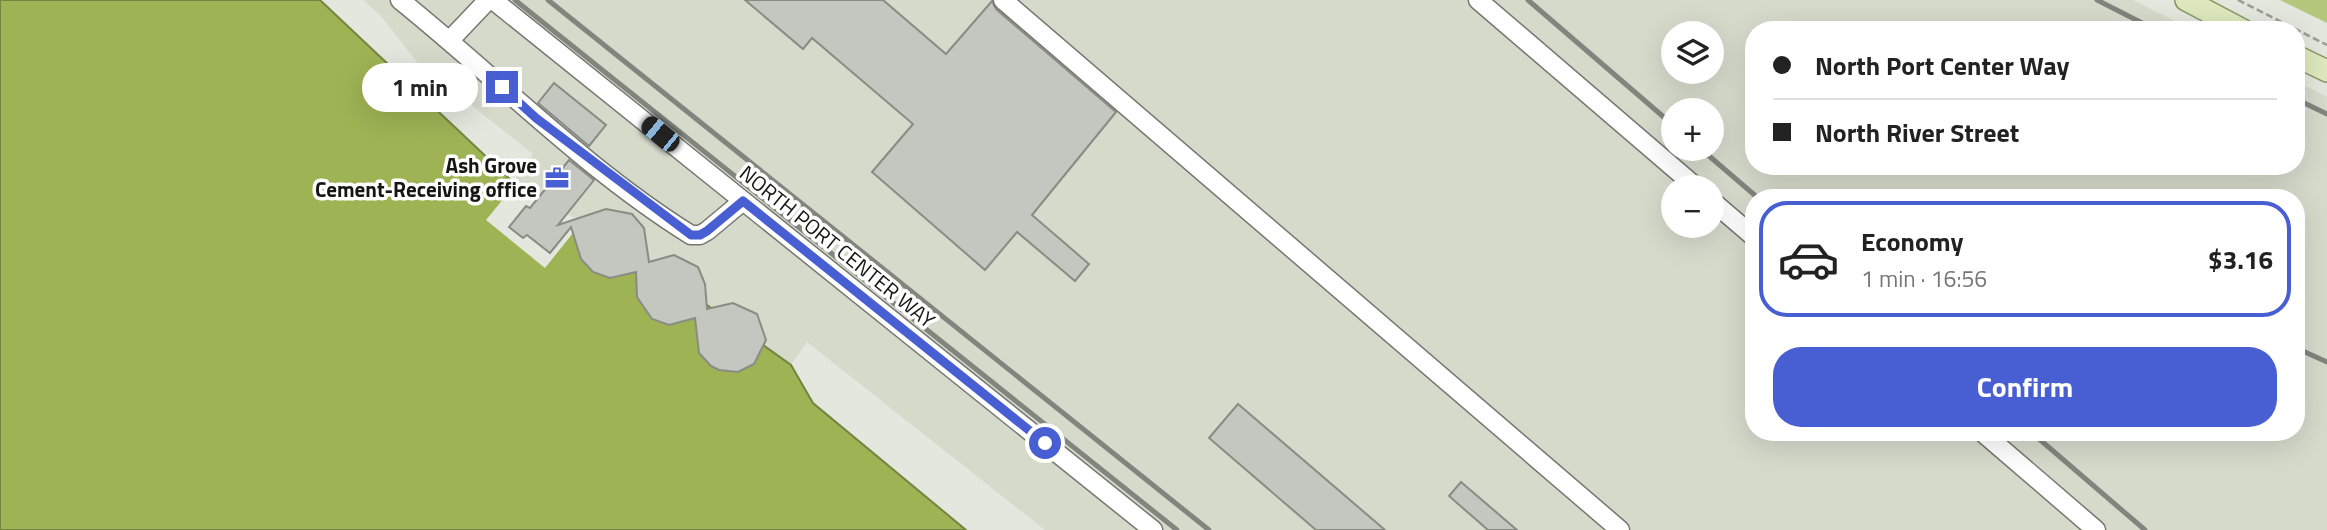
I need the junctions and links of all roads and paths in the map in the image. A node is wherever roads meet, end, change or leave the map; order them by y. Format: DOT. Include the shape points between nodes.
graph roads {
  1 [pos="400,0"];
  2 [pos="490,0"];
  3 [pos="1003,0"];
  4 [pos="1478,0"];
  5 [pos="2186,0"];
  6 [pos="2238,0"];
  7 [pos="2226,21"];
  8 [pos="2280,21"];
  9 [pos="2305,34"];
  10 [pos="450,40"];
  11 [pos="2327,45"];
  12 [pos="2305,60"];
  13 [pos="2327,71"];
  14 [pos="1682,175"];
  15 [pos="743,201"];
  16 [pos="1724,211"];
  17 [pos="1745,229"];
  18 [pos="1992,441"];
  19 [pos="1153,530"];
  20 [pos="1620,530"];
  21 [pos="2096,530"];
  1 -- 10 [label="lane"];
  2 -- 10 [label="lane"];
  2 -- 15 [label="lane, NORTH PORT CENTER WAY"];
  3 -- 20 [label="lane"];
  4 -- 14 [label="lane"];
  5 -- 7 [label="main road"];
  6 -- 8 [label="path"];
  9 -- 11 [label="path"];
  10 -- 15 [label="lane" via="536,118 691,235 707,231"];
  12 -- 13 [label="main road"];
  15 -- 19 [label="lane, NORTH PORT CENTER WAY"];
  16 -- 17 [label="lane"];
  18 -- 21 [label="lane"];
}
